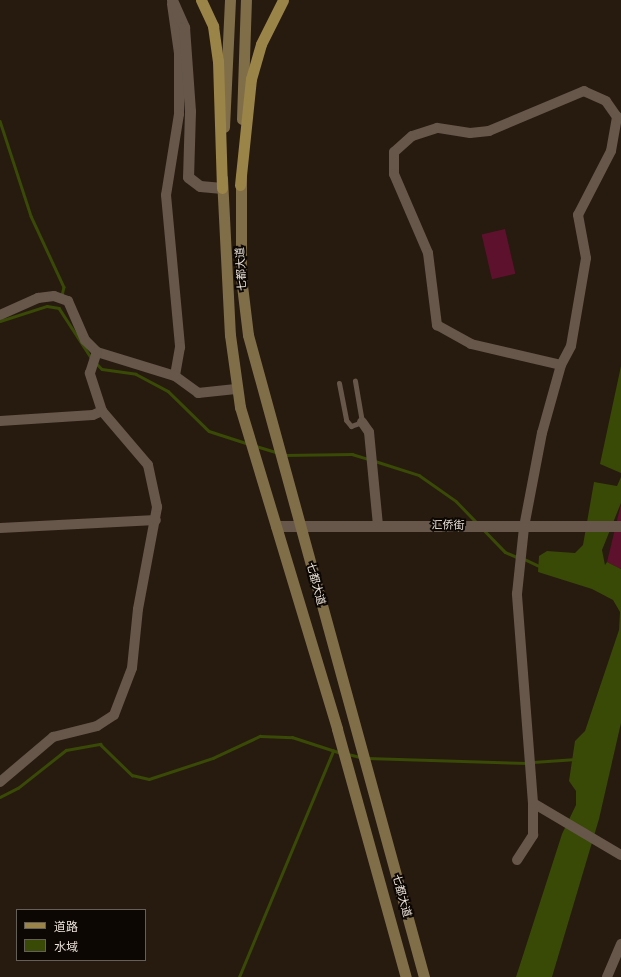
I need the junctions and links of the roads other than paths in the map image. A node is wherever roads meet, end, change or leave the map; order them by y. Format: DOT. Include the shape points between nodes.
graph roads {
  1 [pos="172,0"];
  2 [pos="201,0"];
  3 [pos="230,0"];
  4 [pos="246,0"];
  5 [pos="283,0"];
  6 [pos="240,185"];
  7 [pos="222,188"];
  8 [pos="0,315"];
  9 [pos="96,354"];
  10 [pos="561,365"];
  11 [pos="175,376"];
  12 [pos="355,381"];
  13 [pos="339,383"];
  14 [pos="236,389"];
  15 [pos="102,411"];
  16 [pos="0,421"];
  17 [pos="362,422"];
  18 [pos="156,520"];
  19 [pos="276,526"];
  20 [pos="299,526"];
  21 [pos="378,526"];
  22 [pos="621,526"];
  23 [pos="524,527"];
  24 [pos="0,528"];
  25 [pos="0,782"];
  26 [pos="533,803"];
  27 [pos="621,855"];
  28 [pos="517,860"];
  29 [pos="621,944"];
  30 [pos="406,977"];
  31 [pos="424,977"];
  32 [pos="607,977"];
  1 -- 7 [label="street" via="184,27 190,111 188,177 200,186"];
  1 -- 11 [label="street" via="178,53 179,114 166,195 180,347"];
  2 -- 7 [label="main road" via="213,26 218,61"];
  3 -- 7 [label="main road, 七都大道"];
  4 -- 6 [label="main road, 七都大道"];
  5 -- 6 [label="main road" via="261,44 252,79"];
  6 -- 20 [label="main road, 七都大道" via="241,277 248,335"];
  7 -- 14 [label="main road, 七都大道"];
  8 -- 9 [label="street" via="38,298 54,296 68,302 85,340"];
  9 -- 11 [label="street"];
  9 -- 15 [label="street" via="90,369"];
  10 -- 10 [label="street" via="571,346 586,258 578,215 612,151 617,117 606,101 584,91 489,131 470,133 437,128 412,136 394,152 394,174 428,253 437,325 471,344"];
  10 -- 23 [label="street" via="542,433"];
  11 -- 14 [label="street" via="198,393"];
  12 -- 17 [label="lane"];
  13 -- 17 [label="lane" via="346,420 351,426"];
  14 -- 19 [label="main road, 七都大道"];
  15 -- 16 [label="street" via="93,415"];
  15 -- 18 [label="street" via="148,465 156,500"];
  17 -- 21 [label="street" via="369,432"];
  18 -- 24 [label="street"];
  18 -- 25 [label="street" via="138,609 132,668 114,715 97,726 53,737"];
  19 -- 20 [label="street, 汇侨街"];
  19 -- 30 [label="main road, 七都大道" via="350,774"];
  20 -- 21 [label="street, 汇侨街"];
  20 -- 31 [label="main road, 七都大道"];
  21 -- 23 [label="street, 汇侨街"];
  22 -- 23 [label="street, 汇侨街"];
  23 -- 26 [label="street" via="517,594"];
  26 -- 27 [label="street"];
  26 -- 28 [label="street" via="532,835"];
  29 -- 32 [label="street"];
}
